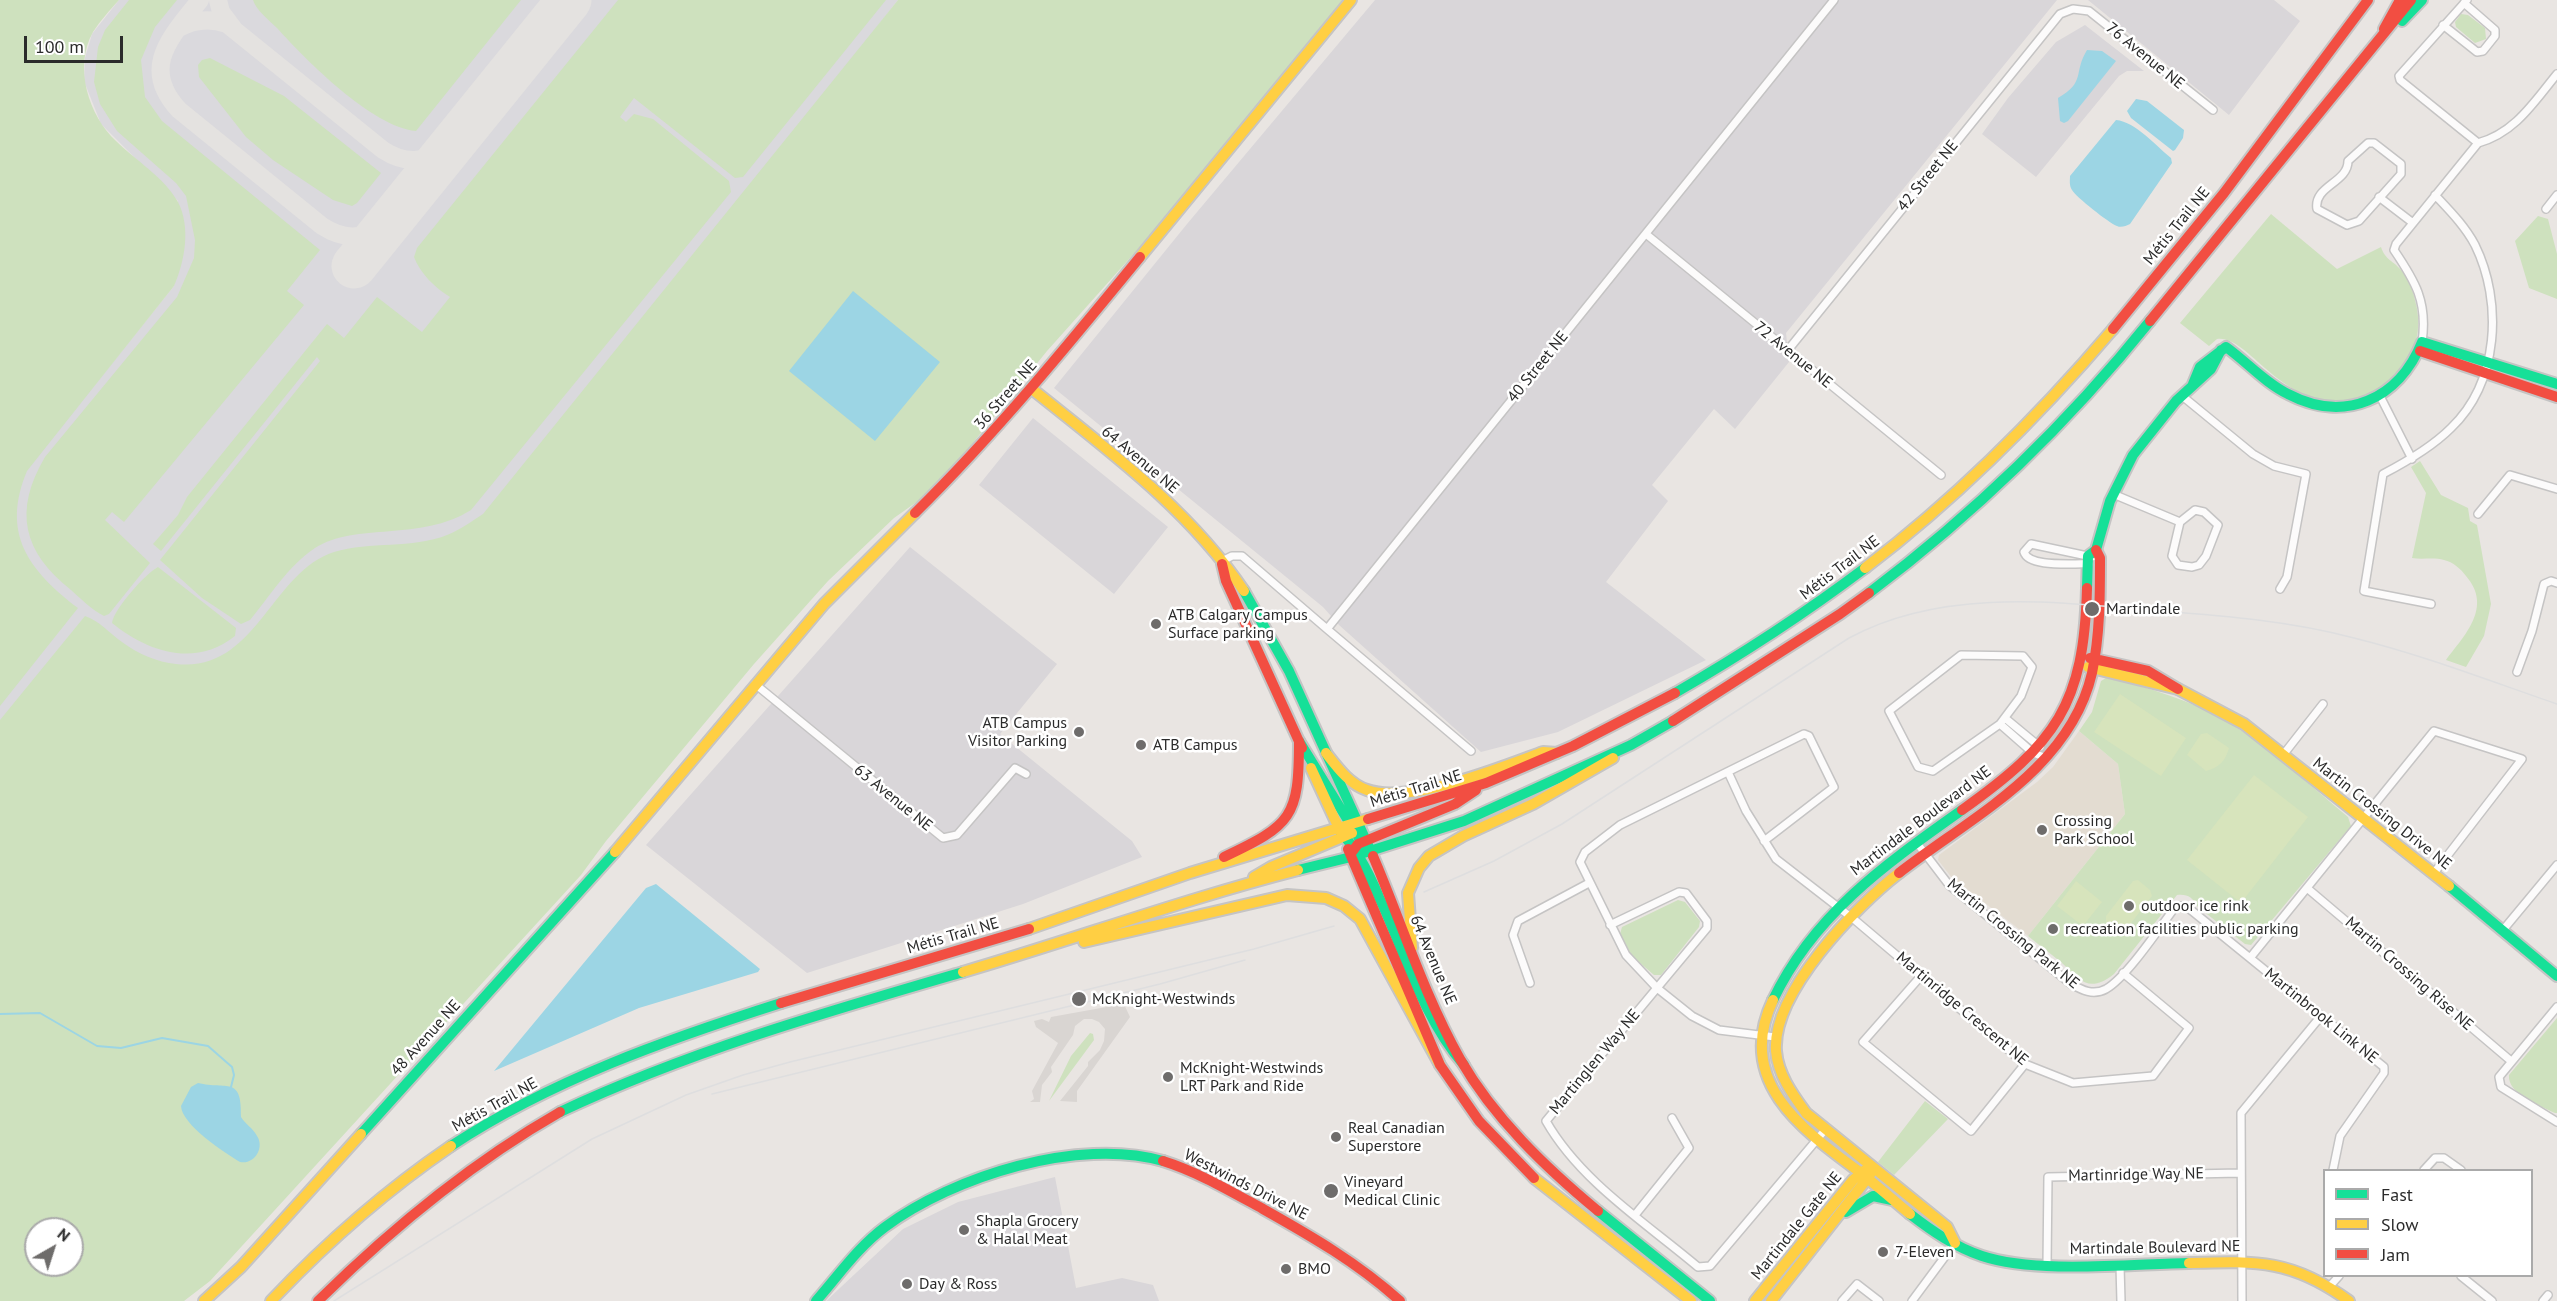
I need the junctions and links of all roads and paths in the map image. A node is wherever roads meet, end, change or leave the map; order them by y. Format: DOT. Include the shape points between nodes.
graph roads {
  1 [pos="1350,0"];
  2 [pos="1834,0"];
  3 [pos="2362,0"];
  4 [pos="2368,0"];
  5 [pos="2400,0"];
  6 [pos="2411,0"];
  7 [pos="2422,0"];
  8 [pos="2465,2"];
  9 [pos="2073,9"];
  10 [pos="2443,24"];
  11 [pos="2380,38"];
  12 [pos="2319,62"];
  13 [pos="2557,74"];
  14 [pos="2213,110"];
  15 [pos="2478,143"];
  16 [pos="2435,195"];
  17 [pos="2557,195"];
  18 [pos="2379,196"];
  19 [pos="2546,208"];
  20 [pos="2413,223"];
  21 [pos="1646,234"];
  22 [pos="2421,346"];
  23 [pos="1788,351"];
  24 [pos="2488,368"];
  25 [pos="2557,384"];
  26 [pos="1032,389"];
  27 [pos="2181,395"];
  28 [pos="2557,397"];
  29 [pos="2381,398"];
  30 [pos="2412,459"];
  31 [pos="1941,476"];
  32 [pos="2557,489"];
  33 [pos="2113,494"];
  34 [pos="2478,514"];
  35 [pos="2180,522"];
  36 [pos="2094,558"];
  37 [pos="1222,561"];
  38 [pos="2557,583"];
  39 [pos="2280,589"];
  40 [pos="2431,604"];
  41 [pos="1327,629"];
  42 [pos="2083,661"];
  43 [pos="2096,664"];
  44 [pos="2517,672"];
  45 [pos="755,684"];
  46 [pos="2323,704"];
  47 [pos="2005,718"];
  48 [pos="2000,724"];
  49 [pos="1299,741"];
  50 [pos="1630,745"];
  51 [pos="2036,750"];
  52 [pos="1471,751"];
  53 [pos="1326,753"];
  54 [pos="1557,753"];
  55 [pos="2283,755"];
  56 [pos="2047,758"];
  57 [pos="1728,772"];
  58 [pos="1026,774"];
  59 [pos="1486,783"];
  60 [pos="665,791"];
  61 [pos="2363,819"];
  62 [pos="1349,831"];
  63 [pos="1764,840"];
  64 [pos="1917,843"];
  65 [pos="1361,849"];
  66 [pos="1926,855"];
  67 [pos="2557,865"];
  68 [pos="1190,873"];
  69 [pos="2434,873"];
  70 [pos="1589,883"];
  71 [pos="1244,884"];
  72 [pos="2307,888"];
  73 [pos="1838,908"];
  74 [pos="1850,917"];
  75 [pos="1610,925"];
  76 [pos="2503,930"];
  77 [pos="1066,942"];
  78 [pos="1412,948"];
  79 [pos="2250,958"];
  80 [pos="2123,973"];
  81 [pos="1921,976"];
  82 [pos="2557,976"];
  83 [pos="1530,983"];
  84 [pos="1657,988"];
  85 [pos="2557,1007"];
  86 [pos="2321,1016"];
  87 [pos="1760,1037"];
  88 [pos="1774,1037"];
  89 [pos="2511,1061"];
  90 [pos="2025,1064"];
  91 [pos="1440,1065"];
  92 [pos="1464,1065"];
  93 [pos="1672,1118"];
  94 [pos="2557,1122"];
  95 [pos="1825,1130"];
  96 [pos="1816,1140"];
  97 [pos="1873,1166"];
  98 [pos="2333,1169"];
  99 [pos="2425,1169"];
  100 [pos="2460,1169"];
  101 [pos="2240,1173"];
  102 [pos="1864,1176"];
  103 [pos="1895,1201"];
  104 [pos="1635,1215"];
  105 [pos="1838,1218"];
  106 [pos="1956,1243"];
  107 [pos="2243,1262"];
  108 [pos="2047,1265"];
  109 [pos="2120,1266"];
  110 [pos="2337,1277"];
  111 [pos="2463,1277"];
  112 [pos="1770,1282"];
  113 [pos="2330,1286"];
  114 [pos="204,1301"];
  115 [pos="271,1301"];
  116 [pos="318,1301"];
  117 [pos="816,1301"];
  118 [pos="1400,1301"];
  119 [pos="1691,1301"];
  120 [pos="1710,1301"];
  121 [pos="1745,1301"];
  122 [pos="1755,1301"];
  123 [pos="1772,1301"];
  124 [pos="1842,1301"];
  125 [pos="1879,1301"];
  126 [pos="1912,1301"];
  127 [pos="2121,1301"];
  128 [pos="2242,1301"];
  129 [pos="2349,1301"];
  130 [pos="2492,1301"];
  1 -- 26 [label="main road, 36 Street NE"];
  2 -- 21 [label="street, 40 Street NE"];
  3 -- 12 [label="main road"];
  4 -- 12 [label="main road, Métis Trail NE"];
  5 -- 11 [label="main road"];
  6 -- 11 [label="main road"];
  7 -- 11 [label="main road"];
  8 -- 10 [label="street"];
  8 -- 10 [label="street" via="2495,30 2483,51 2477,52"];
  9 -- 14 [label="street, 76 Avenue NE" via="2089,11"];
  9 -- 23 [label="street, 42 Street NE" via="2060,14"];
  10 -- 15 [label="street" via="2400,72 2400,80"];
  11 -- 50 [label="main road" via="2113,367 2015,470 1934,542 1840,614 1701,705"];
  12 -- 54 [label="main road, Métis Trail NE" via="2264,140 2097,349 2018,434 1936,512 1821,603 1726,664"];
  13 -- 15 [label="street" via="2519,121 2497,138"];
  15 -- 16 [label="street"];
  16 -- 20 [label="street"];
  16 -- 24 [label="street" via="2474,243 2486,272 2492,318"];
  17 -- 19 [label="street"];
  18 -- 18 [label="street" via="2401,174 2401,164 2368,142 2317,200 2317,209 2354,225"];
  18 -- 20 [label="street"];
  20 -- 22 [label="street" via="2394,250 2416,283 2423,309"];
  21 -- 23 [label="street, 72 Avenue NE"];
  21 -- 41 [label="street, 40 Street NE"];
  22 -- 24 [label="main road"];
  22 -- 29 [label="main road, Martindale Boulevard NE" via="2402,379"];
  23 -- 31 [label="street, 72 Avenue NE"];
  24 -- 25 [label="main road"];
  24 -- 28 [label="main road"];
  24 -- 30 [label="street" via="2471,403 2453,426"];
  26 -- 37 [label="main road, 64 Avenue NE" via="1168,503"];
  26 -- 45 [label="main road, 36 Street NE" via="914,518 824,604"];
  27 -- 29 [label="main road, Martindale Boulevard NE" via="2214,352 2226,347 2286,394 2313,406 2345,407"];
  27 -- 33 [label="main road, Martindale Boulevard NE" via="2132,457"];
  27 -- 39 [label="street" via="2253,454 2274,466 2306,474 2287,577"];
  29 -- 30 [label="street"];
  30 -- 40 [label="street" via="2383,474 2364,591"];
  32 -- 34 [label="street" via="2510,475"];
  33 -- 35 [label="street"];
  33 -- 36 [label="main road, Martindale Boulevard NE"];
  35 -- 35 [label="street" via="2195,510 2204,512 2217,525 2199,565 2178,565 2172,556"];
  36 -- 36 [label="street" via="2031,544 2024,552 2038,563"];
  36 -- 42 [label="main road, Martindale Boulevard NE"];
  36 -- 43 [label="main road, Martindale Boulevard NE"];
  37 -- 41 [label="street" via="1242,556"];
  37 -- 49 [label="main road, 64 Avenue NE" via="1226,581"];
  37 -- 53 [label="main road, 64 Avenue NE" via="1266,626"];
  38 -- 44 [label="street" via="2551,580 2544,584"];
  41 -- 52 [label="street"];
  42 -- 43 [label="main road, Martin Crossing Drive NE"];
  42 -- 51 [label="main road, Martindale Boulevard NE" via="2063,714"];
  43 -- 55 [label="main road, Martin Crossing Drive NE" via="2178,689 2223,710"];
  43 -- 56 [label="main road, Martindale Boulevard NE" via="2076,718"];
  45 -- 58 [label="street, 63 Avenue NE" via="943,838 957,835 1015,768"];
  45 -- 60 [label="main road, 36 Street NE"];
  46 -- 55 [label="street"];
  47 -- 48 [label="street"];
  47 -- 48 [label="street" via="2021,696 2032,667 2023,656 1961,655 1889,711 1918,767 1933,771"];
  47 -- 51 [label="street"];
  48 -- 51 [label="street"];
  49 -- 62 [label="main road, 64 Avenue NE"];
  49 -- 68 [label="main road" via="1295,808 1282,826"];
  50 -- 65 [label="main road" via="1464,821"];
  50 -- 78 [label="main road" via="1601,767 1429,856 1408,893"];
  51 -- 56 [label="street"];
  51 -- 64 [label="main road, Martindale Boulevard NE"];
  53 -- 54 [label="main road" via="1360,786 1374,792 1397,792 1457,780 1543,752"];
  53 -- 62 [label="main road, 64 Avenue NE"];
  54 -- 59 [label="main road, Métis Trail NE"];
  55 -- 61 [label="main road, Martin Crossing Drive NE"];
  56 -- 66 [label="main road, Martindale Boulevard NE"];
  57 -- 63 [label="street, Martinridge Crescent NE"];
  57 -- 63 [label="street" via="1804,734 1809,736 1834,787"];
  57 -- 70 [label="street" via="1620,825 1585,852 1580,862"];
  59 -- 62 [label="main road, Métis Trail NE"];
  59 -- 65 [label="main road" via="1455,804"];
  60 -- 114 [label="main road, 48 Avenue NE" via="610,858 241,1267"];
  61 -- 69 [label="main road, Martin Crossing Drive NE"];
  61 -- 69 [label="street" via="2434,731 2522,759"];
  61 -- 72 [label="street"];
  62 -- 65 [label="main road, 64 Avenue NE"];
  62 -- 65 [label="main road"];
  62 -- 68 [label="main road, Métis Trail NE"];
  62 -- 71 [label="main road" via="1271,867"];
  63 -- 73 [label="street, Martinridge Crescent NE" via="1776,859"];
  64 -- 66 [label="street, Martin Crossing Park NE"];
  64 -- 73 [label="main road, Martindale Boulevard NE" via="1871,873"];
  65 -- 71 [label="main road"];
  65 -- 78 [label="main road, 64 Avenue NE"];
  65 -- 91 [label="main road, 64 Avenue NE"];
  65 -- 92 [label="main road" via="1436,1024"];
  66 -- 74 [label="main road, Martindale Boulevard NE" via="1876,890"];
  66 -- 80 [label="street, Martin Crossing Park NE" via="1948,885 2070,984 2087,993 2105,990"];
  67 -- 76 [label="street"];
  68 -- 115 [label="main road, Métis Trail NE" via="1003,937 701,1030 601,1068 487,1124 414,1173 351,1223"];
  69 -- 76 [label="main road, Martin Crossing Drive NE"];
  70 -- 75 [label="street"];
  70 -- 83 [label="street" via="1518,921 1513,935"];
  71 -- 77 [label="main road"];
  72 -- 79 [label="street"];
  72 -- 89 [label="street, Martin Crossing Rise NE"];
  73 -- 74 [label="street, Martinridge Crescent NE"];
  73 -- 87 [label="main road, Martindale Boulevard NE" via="1772,998"];
  74 -- 81 [label="street, Martinridge Crescent NE"];
  74 -- 88 [label="main road, Martindale Boulevard NE" via="1793,991 1780,1013"];
  75 -- 84 [label="street" via="1630,961"];
  75 -- 84 [label="street, Martinglen Way NE" via="1679,892 1686,893 1707,921 1707,928"];
  76 -- 82 [label="main road, Martin Crossing Drive NE"];
  77 -- 91 [label="main road" via="1090,942 1287,895 1308,893 1333,898 1360,919"];
  77 -- 116 [label="main road" via="771,1028 559,1112 504,1145 377,1243"];
  78 -- 92 [label="main road, 64 Avenue NE"];
  79 -- 80 [label="street, Martin Crossing Park NE" via="2186,906 2176,906"];
  79 -- 86 [label="street, Martinbrook Link NE"];
  80 -- 90 [label="street, Martinridge Crescent NE" via="2189,1028 2152,1076 2073,1083"];
  81 -- 90 [label="street, Martinridge Crescent NE"];
  81 -- 90 [label="street" via="1863,1042 1971,1131"];
  84 -- 87 [label="street" via="1692,1016 1719,1030"];
  84 -- 104 [label="street, Martinglen Way NE" via="1546,1121 1560,1145"];
  85 -- 89 [label="street"];
  86 -- 98 [label="street, Martinbrook Link NE" via="2384,1067 2340,1136"];
  86 -- 101 [label="street" via="2241,1113"];
  87 -- 88 [label="street"];
  87 -- 96 [label="main road, Martindale Boulevard NE" via="1767,1076 1776,1095 1791,1117"];
  88 -- 95 [label="main road, Martindale Boulevard NE" via="1779,1069 1788,1090"];
  89 -- 94 [label="street" via="2499,1077 2500,1087"];
  91 -- 119 [label="main road, 64 Avenue NE" via="1479,1121 1528,1173"];
  92 -- 120 [label="main road, 64 Avenue NE" via="1500,1116 1541,1162"];
  93 -- 104 [label="street" via="1689,1148"];
  95 -- 96 [label="street, Martinglen Way NE"];
  95 -- 97 [label="main road, Martindale Boulevard NE"];
  96 -- 102 [label="main road, Martindale Boulevard NE"];
  96 -- 104 [label="street, Martinglen Way NE" via="1710,1266 1698,1267"];
  97 -- 102 [label="main road, Martindale Gate NE"];
  97 -- 106 [label="main road, Martindale Boulevard NE" via="1947,1227"];
  99 -- 100 [label="street" via="2435,1158 2444,1158"];
  101 -- 107 [label="street"];
  101 -- 108 [label="street, Martinridge Way NE" via="2048,1177"];
  102 -- 103 [label="main road, Martindale Boulevard NE"];
  102 -- 105 [label="main road, Martindale Gate NE"];
  102 -- 112 [label="main road, Martindale Gate NE"];
  103 -- 105 [label="main road" via="1873,1196"];
  103 -- 106 [label="main road, Martindale Boulevard NE" via="1936,1235"];
  105 -- 123 [label="main road, Martindale Gate NE"];
  106 -- 108 [label="main road, Martindale Boulevard NE" via="1996,1260"];
  106 -- 126 [label="street"];
  107 -- 109 [label="main road, Martindale Boulevard NE"];
  107 -- 113 [label="main road, Martindale Boulevard NE" via="2272,1263"];
  107 -- 128 [label="street"];
  108 -- 109 [label="main road, Martindale Boulevard NE"];
  109 -- 127 [label="street"];
  110 -- 113 [label="street"];
  111 -- 130 [label="street"];
  112 -- 121 [label="main road"];
  112 -- 122 [label="main road, Martindale Gate NE"];
  113 -- 129 [label="main road, Martindale Boulevard NE"];
  117 -- 118 [label="main road, Westwinds Drive NE" via="883,1229 945,1190 1049,1161 1107,1154 1165,1162 1216,1183 1335,1248"];
  124 -- 125 [label="street" via="1857,1284"];
}
